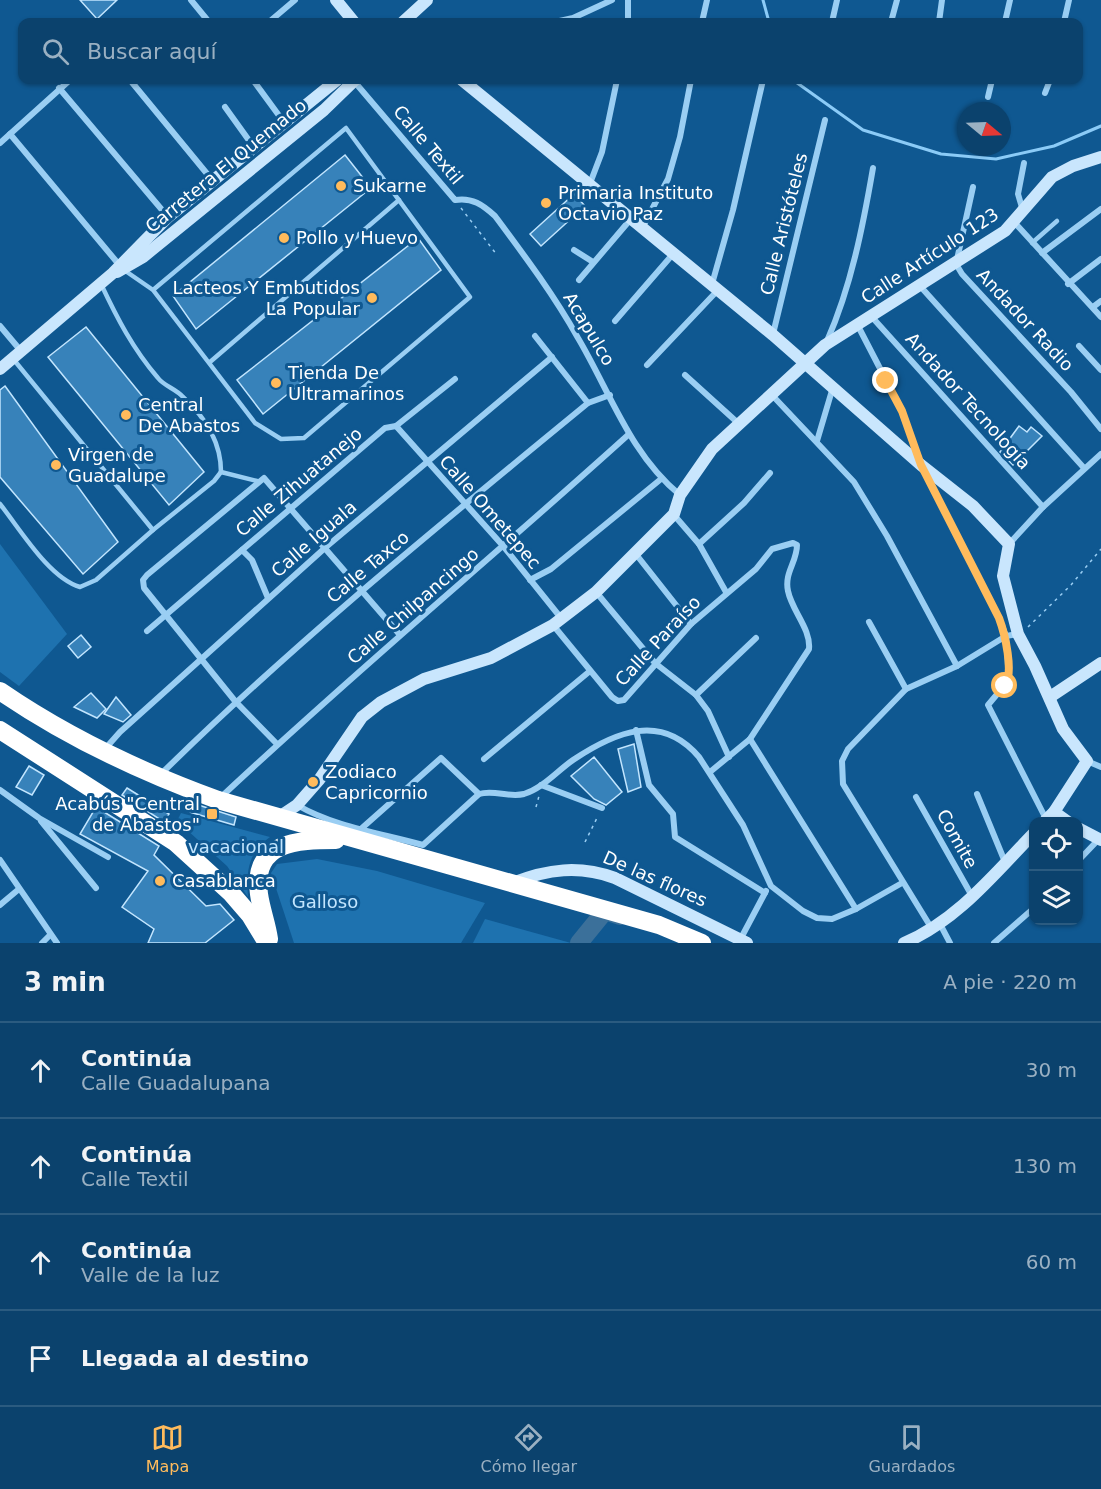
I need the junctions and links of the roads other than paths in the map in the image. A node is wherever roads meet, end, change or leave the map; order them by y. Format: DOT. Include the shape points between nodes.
graph roads {
  1 [pos="191,0"];
  2 [pos="295,0"];
  3 [pos="336,0"];
  4 [pos="426,0"];
  5 [pos="612,0"];
  6 [pos="628,0"];
  7 [pos="706,0"];
  8 [pos="837,0"];
  9 [pos="897,0"];
  10 [pos="942,0"];
  11 [pos="1010,0"];
  12 [pos="1069,0"];
  13 [pos="206,18"];
  14 [pos="274,18"];
  15 [pos="351,18"];
  16 [pos="407,18"];
  17 [pos="573,18"];
  18 [pos="628,18"];
  19 [pos="703,18"];
  20 [pos="833,18"];
  21 [pos="892,18"];
  22 [pos="940,18"];
  23 [pos="1006,18"];
  24 [pos="1065,18"];
  25 [pos="64,84"];
  26 [pos="133,84"];
  27 [pos="256,84"];
  28 [pos="332,84"];
  29 [pos="349,84"];
  30 [pos="357,84"];
  31 [pos="467,84"];
  32 [pos="616,84"];
  33 [pos="690,84"];
  34 [pos="762,84"];
  35 [pos="991,84"];
  36 [pos="1048,84"];
  37 [pos="59,88"];
  38 [pos="1045,93"];
  39 [pos="988,98"];
  40 [pos="225,107"];
  41 [pos="825,120"];
  42 [pos="284,121"];
  43 [pos="10,134"];
  44 [pos="0,143"];
  45 [pos="253,146"];
  46 [pos="1101,157"];
  47 [pos="1024,163"];
  48 [pos="873,168"];
  49 [pos="213,181"];
  50 [pos="589,187"];
  51 [pos="973,187"];
  52 [pos="399,200"];
  53 [pos="455,200"];
  54 [pos="1101,209"];
  55 [pos="1023,211"];
  56 [pos="168,217"];
  57 [pos="630,220"];
  58 [pos="1057,221"];
  59 [pos="1015,223"];
  60 [pos="641,229"];
  61 [pos="1032,243"];
  62 [pos="574,250"];
  63 [pos="1042,253"];
  64 [pos="673,254"];
  65 [pos="1101,259"];
  66 [pos="593,262"];
  67 [pos="956,264"];
  68 [pos="119,269"];
  69 [pos="579,280"];
  70 [pos="101,284"];
  71 [pos="1068,284"];
  72 [pos="920,286"];
  73 [pos="715,287"];
  74 [pos="153,290"];
  75 [pos="1101,301"];
  76 [pos="1093,307"];
  77 [pos="871,316"];
  78 [pos="1101,317"];
  79 [pos="615,321"];
  80 [pos="858,324"];
  81 [pos="0,326"];
  82 [pos="773,335"];
  83 [pos="535,336"];
  84 [pos="825,345"];
  85 [pos="1079,346"];
  86 [pos="17,355"];
  87 [pos="552,357"];
  88 [pos="210,362"];
  89 [pos="803,364"];
  90 [pos="647,365"];
  91 [pos="0,369"];
  92 [pos="1101,370"];
  93 [pos="685,375"];
  94 [pos="455,379"];
  95 [pos="833,387"];
  96 [pos="770,393"];
  97 [pos="610,395"];
  98 [pos="588,403"];
  99 [pos="738,423"];
  100 [pos="396,426"];
  101 [pos="1101,429"];
  102 [pos="628,435"];
  103 [pos="817,441"];
  104 [pos="1101,454"];
  105 [pos="428,463"];
  106 [pos="921,465"];
  107 [pos="1084,468"];
  108 [pos="221,472"];
  109 [pos="770,473"];
  110 [pos="661,479"];
  111 [pos="260,480"];
  112 [pos="680,495"];
  113 [pos="0,504"];
  114 [pos="464,505"];
  115 [pos="1043,507"];
  116 [pos="289,508"];
  117 [pos="674,514"];
  118 [pos="153,530"];
  119 [pos="699,544"];
  120 [pos="1009,544"];
  121 [pos="326,547"];
  122 [pos="504,548"];
  123 [pos="242,550"];
  124 [pos="635,553"];
  125 [pos="530,580"];
  126 [pos="362,592"];
  127 [pos="596,592"];
  128 [pos="726,592"];
  129 [pos="268,598"];
  130 [pos="167,616"];
  131 [pos="557,622"];
  132 [pos="869,622"];
  133 [pos="691,624"];
  134 [pos="147,631"];
  135 [pos="400,635"];
  136 [pos="1012,635"];
  137 [pos="756,638"];
  138 [pos="200,660"];
  139 [pos="655,663"];
  140 [pos="1101,663"];
  141 [pos="957,666"];
  142 [pos="590,671"];
  143 [pos="906,689"];
  144 [pos="0,691"];
  145 [pos="696,695"];
  146 [pos="1050,697"];
  147 [pos="235,701"];
  148 [pos="0,730"];
  149 [pos="636,730"];
  150 [pos="750,739"];
  151 [pos="277,744"];
  152 [pos="103,751"];
  153 [pos="729,757"];
  154 [pos="484,759"];
  155 [pos="1087,761"];
  156 [pos="1101,767"];
  157 [pos="710,772"];
  158 [pos="158,777"];
  159 [pos="541,785"];
  160 [pos="0,790"];
  161 [pos="479,794"];
  162 [pos="977,794"];
  163 [pos="916,797"];
  164 [pos="218,800"];
  165 [pos="297,805"];
  166 [pos="602,808"];
  167 [pos="279,817"];
  168 [pos="1047,817"];
  169 [pos="1049,817"];
  170 [pos="39,818"];
  171 [pos="1083,831"];
  172 [pos="359,834"];
  173 [pos="1029,838"];
  174 [pos="1100,840"];
  175 [pos="108,856"];
  176 [pos="1083,856"];
  177 [pos="0,860"];
  178 [pos="1005,862"];
  179 [pos="902,883"];
  180 [pos="509,885"];
  181 [pos="771,886"];
  182 [pos="96,888"];
  183 [pos="19,889"];
  184 [pos="765,893"];
  185 [pos="972,896"];
  186 [pos="0,905"];
  187 [pos="856,909"];
  188 [pos="1029,912"];
  189 [pos="936,926"];
  190 [pos="50,935"];
  191 [pos="742,942"];
  192 [pos="42,943"];
  193 [pos="56,943"];
  194 [pos="269,943"];
  195 [pos="702,943"];
  196 [pos="904,943"];
  197 [pos="950,943"];
  198 [pos="994,943"];
  1 -- 13 [label="street"];
  2 -- 14 [label="street"];
  3 -- 15 [label="street"];
  4 -- 16 [label="street"];
  5 -- 17 [label="street"];
  6 -- 18 [label="street"];
  7 -- 19 [label="street"];
  8 -- 20 [label="street"];
  9 -- 21 [label="street"];
  10 -- 22 [label="street"];
  11 -- 23 [label="street"];
  12 -- 24 [label="street"];
  25 -- 37 [label="street"];
  26 -- 49 [label="street"];
  27 -- 42 [label="street"];
  28 -- 42 [label="street, Carretera El Quemado"];
  29 -- 68 [label="street, Carretera El Quemado" via="189,220"];
  30 -- 53 [label="street, Calle Textil"];
  31 -- 50 [label="street"];
  32 -- 50 [label="street" via="602,152"];
  33 -- 60 [label="street" via="668,179"];
  34 -- 73 [label="street"];
  35 -- 39 [label="street"];
  36 -- 38 [label="street"];
  37 -- 43 [label="street"];
  37 -- 56 [label="street"];
  40 -- 45 [label="street"];
  41 -- 82 [label="street, Calle Aristóteles"];
  42 -- 45 [label="street, Carretera El Quemado"];
  43 -- 44 [label="street"];
  43 -- 68 [label="street"];
  45 -- 49 [label="street, Carretera El Quemado"];
  46 -- 55 [label="street, Calle Artículo 123" via="1052,177"];
  47 -- 55 [label="street" via="1018,194"];
  48 -- 84 [label="street" via="863,225 836,321"];
  49 -- 56 [label="street, Carretera El Quemado"];
  50 -- 57 [label="street"];
  51 -- 67 [label="street, Andador Radio"];
  52 -- 74 [label="lane" via="346,128"];
  52 -- 88 [label="lane"];
  52 -- 88 [label="lane" via="470,297 304,438 282,439 255,423"];
  53 -- 97 [label="street, Acapulco" via="466,198 495,216 560,308"];
  54 -- 63 [label="street"];
  55 -- 59 [label="street, Calle Artículo 123"];
  56 -- 68 [label="street, Carretera El Quemado"];
  57 -- 60 [label="street"];
  57 -- 66 [label="street"];
  58 -- 61 [label="lane"];
  59 -- 61 [label="street"];
  59 -- 67 [label="street, Calle Artículo 123"];
  60 -- 64 [label="street"];
  61 -- 63 [label="street"];
  62 -- 66 [label="street"];
  63 -- 71 [label="street"];
  64 -- 73 [label="street"];
  64 -- 79 [label="street"];
  65 -- 71 [label="street"];
  66 -- 69 [label="street"];
  67 -- 72 [label="street, Calle Artículo 123"];
  67 -- 101 [label="street, Andador Radio"];
  68 -- 70 [label="street, Carretera El Quemado"];
  68 -- 74 [label="lane"];
  70 -- 86 [label="street, Carretera El Quemado"];
  70 -- 108 [label="lane" via="132,344 159,380 183,396 204,420 221,452"];
  71 -- 76 [label="street"];
  72 -- 77 [label="street, Calle Artículo 123"];
  72 -- 107 [label="street"];
  73 -- 82 [label="street"];
  73 -- 90 [label="street"];
  74 -- 88 [label="lane"];
  75 -- 76 [label="street"];
  76 -- 78 [label="street"];
  77 -- 80 [label="street, Calle Artículo 123"];
  77 -- 115 [label="street, Andador Tecnología"];
  80 -- 84 [label="street, Calle Artículo 123"];
  80 -- 106 [label="street" via="902,411"];
  81 -- 86 [label="street"];
  82 -- 89 [label="street"];
  83 -- 87 [label="street"];
  84 -- 89 [label="street, Calle Artículo 123"];
  85 -- 92 [label="street"];
  86 -- 91 [label="street, Carretera El Quemado"];
  86 -- 118 [label="lane"];
  87 -- 98 [label="street"];
  87 -- 105 [label="street, Calle Iguala"];
  89 -- 95 [label="street"];
  89 -- 96 [label="street, Calle Artículo 123"];
  93 -- 99 [label="street"];
  94 -- 100 [label="street, Calle Zihuatanejo"];
  95 -- 103 [label="street"];
  95 -- 106 [label="street"];
  96 -- 99 [label="street, Calle Artículo 123"];
  96 -- 103 [label="street"];
  97 -- 98 [label="street, Calle Taxco"];
  97 -- 102 [label="street, Acapulco"];
  98 -- 114 [label="street, Calle Taxco"];
  99 -- 112 [label="street, Calle Artículo 123" via="712,449"];
  100 -- 105 [label="street, Calle Ometepec"];
  100 -- 116 [label="street, Calle Zihuatanejo" via="385,428"];
  102 -- 110 [label="street, Acapulco"];
  102 -- 122 [label="street, Calle Chilpancingo"];
  103 -- 141 [label="street" via="854,483 887,536"];
  104 -- 107 [label="street"];
  105 -- 114 [label="street, Calle Ometepec"];
  105 -- 121 [label="street, Calle Iguala"];
  106 -- 120 [label="street" via="973,506"];
  106 -- 136 [label="street"];
  107 -- 115 [label="street"];
  108 -- 111 [label="lane"];
  108 -- 118 [label="lane"];
  109 -- 119 [label="street"];
  110 -- 112 [label="street, Acapulco"];
  110 -- 125 [label="street" via="551,569"];
  111 -- 116 [label="street"];
  111 -- 130 [label="street" via="143,580 144,588"];
  112 -- 117 [label="street, Calle Artículo 123"];
  113 -- 118 [label="lane" via="47,564 67,583 80,587 96,580"];
  114 -- 122 [label="street, Calle Ometepec"];
  114 -- 126 [label="street, Calle Taxco"];
  115 -- 120 [label="street"];
  116 -- 121 [label="street"];
  116 -- 123 [label="street, Calle Zihuatanejo"];
  117 -- 119 [label="street"];
  117 -- 124 [label="street"];
  119 -- 128 [label="street"];
  120 -- 136 [label="street" via="1003,576"];
  121 -- 126 [label="street"];
  121 -- 129 [label="street, Calle Iguala"];
  122 -- 125 [label="street, Calle Ometepec"];
  122 -- 135 [label="street, Calle Chilpancingo"];
  123 -- 129 [label="street" via="252,560"];
  123 -- 130 [label="street, Calle Zihuatanejo"];
  124 -- 127 [label="street"];
  124 -- 133 [label="street"];
  125 -- 131 [label="street, Calle Ometepec"];
  126 -- 135 [label="street"];
  126 -- 147 [label="street, Calle Taxco"];
  127 -- 131 [label="street"];
  127 -- 139 [label="street"];
  128 -- 133 [label="street, Calle Paraíso"];
  128 -- 150 [label="street, Calle Paraíso" via="756,569 772,549 797,545 786,577 787,590 810,639 808,649"];
  129 -- 138 [label="street, Calle Iguala"];
  130 -- 134 [label="street, Calle Zihuatanejo"];
  130 -- 138 [label="street"];
  131 -- 142 [label="street, Calle Paraíso"];
  131 -- 165 [label="street" via="491,658 424,679 381,702 362,717"];
  132 -- 143 [label="street"];
  133 -- 139 [label="street, Calle Paraíso"];
  135 -- 151 [label="street, Calle Chilpancingo"];
  136 -- 141 [label="street"];
  136 -- 146 [label="street"];
  136 -- 168 [label="street" via="1009,680 988,705"];
  137 -- 145 [label="street"];
  138 -- 147 [label="street"];
  138 -- 152 [label="street, Calle Iguala"];
  139 -- 142 [label="street, Calle Paraíso" via="624,700 618,701"];
  139 -- 145 [label="street"];
  140 -- 146 [label="street"];
  141 -- 143 [label="street"];
  142 -- 154 [label="street"];
  143 -- 179 [label="street" via="848,749 840,772 843,784"];
  144 -- 152 [label="highway" via="47,723"];
  145 -- 153 [label="street" via="708,711"];
  146 -- 155 [label="street" via="1063,729"];
  147 -- 151 [label="street"];
  147 -- 158 [label="street, Calle Taxco"];
  148 -- 194 [label="highway" via="176,843 231,893"];
  149 -- 157 [label="street" via="655,729 673,736 691,748"];
  149 -- 159 [label="street" via="574,760"];
  149 -- 184 [label="street" via="650,785 673,814 675,837"];
  150 -- 153 [label="street"];
  150 -- 187 [label="street"];
  151 -- 164 [label="street, Calle Chilpancingo"];
  152 -- 158 [label="highway"];
  153 -- 157 [label="street"];
  155 -- 156 [label="street"];
  155 -- 169 [label="street"];
  157 -- 181 [label="street" via="743,825"];
  158 -- 164 [label="highway"];
  159 -- 161 [label="street" via="525,794"];
  159 -- 166 [label="street"];
  160 -- 170 [label="street"];
  161 -- 172 [label="street" via="423,845"];
  161 -- 172 [label="street" via="441,758"];
  162 -- 178 [label="street"];
  163 -- 185 [label="street, Comite"];
  164 -- 167 [label="highway"];
  165 -- 167 [label="street"];
  165 -- 172 [label="street"];
  167 -- 172 [label="highway"];
  170 -- 175 [label="street"];
  170 -- 182 [label="street"];
  171 -- 174 [label="street"];
  172 -- 180 [label="highway"];
  172 -- 194 [label="highway" via="288,842 266,858 259,893"];
  173 -- 178 [label="street"];
  174 -- 176 [label="street"];
  177 -- 183 [label="street"];
  178 -- 185 [label="street"];
  179 -- 187 [label="street"];
  179 -- 189 [label="street"];
  180 -- 191 [label="street, De las flores" via="534,875 575,868 593,870"];
  180 -- 195 [label="highway" via="658,925"];
  181 -- 184 [label="street"];
  181 -- 187 [label="street" via="818,918 832,919"];
  183 -- 186 [label="street"];
  183 -- 190 [label="street"];
  184 -- 191 [label="street"];
  185 -- 189 [label="street"];
  188 -- 198 [label="street"];
  189 -- 196 [label="street"];
  189 -- 197 [label="street"];
  190 -- 192 [label="street"];
  190 -- 193 [label="street"];
}
